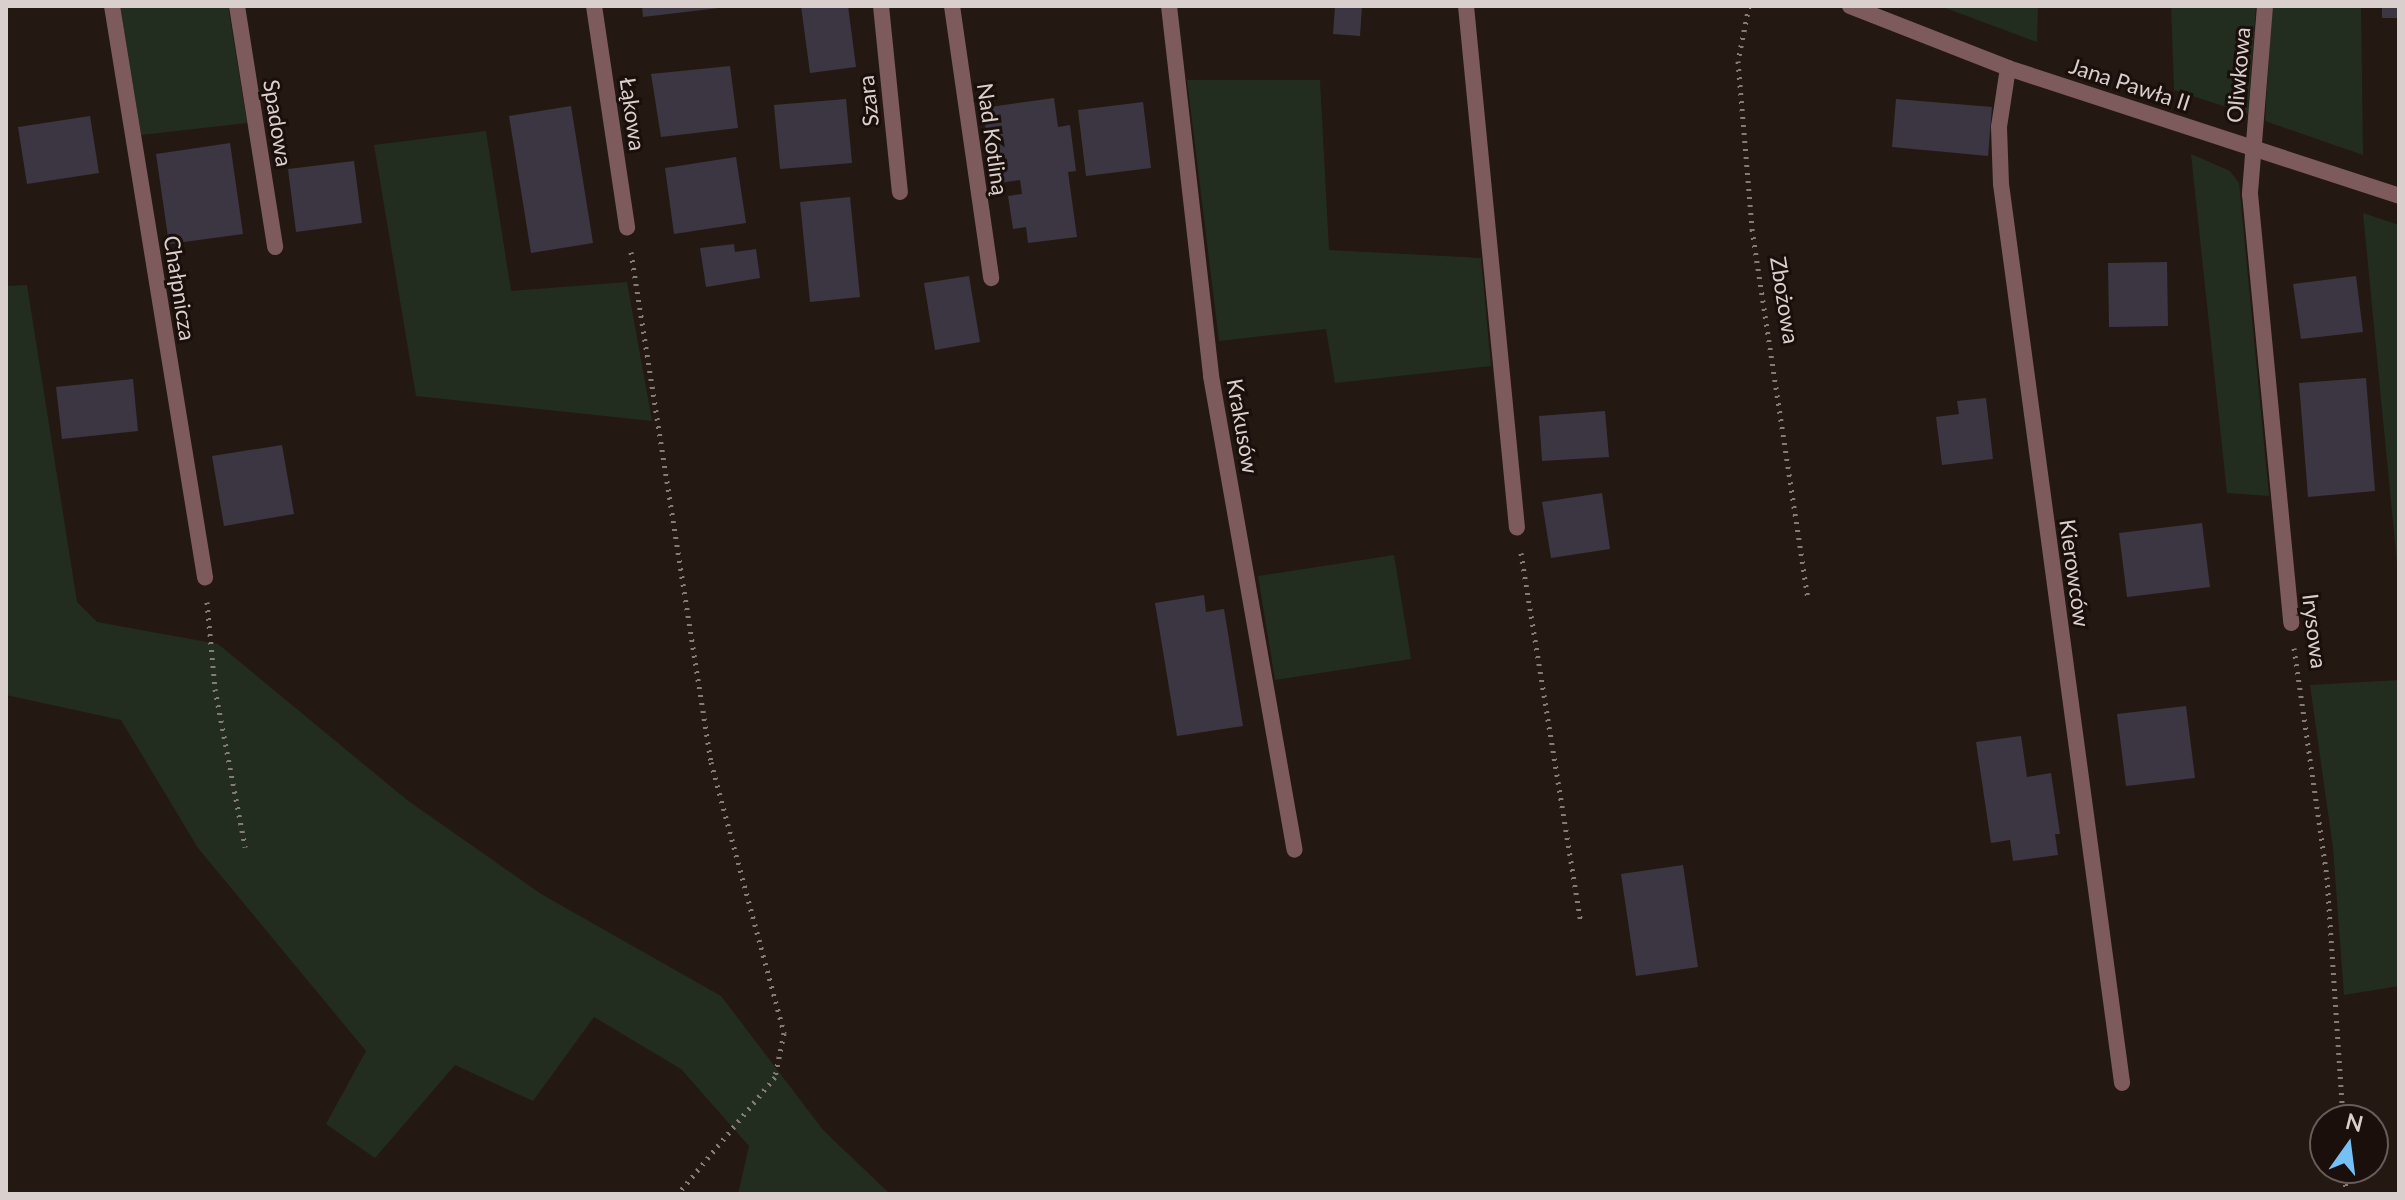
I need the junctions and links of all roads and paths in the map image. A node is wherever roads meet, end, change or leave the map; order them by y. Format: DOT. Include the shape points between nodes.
graph roads {
  1 [pos="112,6"];
  2 [pos="237,6"];
  3 [pos="594,6"];
  4 [pos="881,6"];
  5 [pos="952,6"];
  6 [pos="1169,6"];
  7 [pos="1466,6"];
  8 [pos="1749,6"];
  9 [pos="1850,6"];
  10 [pos="2265,6"];
  11 [pos="2008,68"];
  12 [pos="2254,148"];
  13 [pos="900,192"];
  14 [pos="2399,196"];
  15 [pos="627,228"];
  16 [pos="275,247"];
  17 [pos="991,278"];
  18 [pos="1517,528"];
  19 [pos="205,577"];
  20 [pos="1808,600"];
  21 [pos="2291,623"];
  22 [pos="245,847"];
  23 [pos="1295,850"];
  24 [pos="1581,923"];
  25 [pos="2122,1083"];
  26 [pos="2342,1104"];
  27 [pos="678,1194"];
  1 -- 19 [label="street, Chałpnicza"];
  2 -- 16 [label="street, Spadowa"];
  3 -- 15 [label="street, Łąkowa"];
  4 -- 13 [label="street, Szara"];
  5 -- 17 [label="street, Nad Kotliną"];
  6 -- 23 [label="street, Krakusów" via="1211,376"];
  7 -- 18 [label="street"];
  8 -- 20 [label="path, Zbożowa" via="1738,61 1752,229"];
  9 -- 11 [label="street, Jana Pawła II"];
  10 -- 12 [label="street, Oliwkowa"];
  11 -- 12 [label="street, Jana Pawła II"];
  11 -- 25 [label="street, Kierowców" via="1999,127 2001,184"];
  12 -- 14 [label="street, Jana Pawła II"];
  12 -- 21 [label="street, Irysowa" via="2250,194"];
  15 -- 27 [label="path" via="711,762 784,1033 775,1077"];
  18 -- 24 [label="path"];
  19 -- 22 [label="path" via="215,689"];
  21 -- 26 [label="path, Irysowa" via="2327,877"];
}
